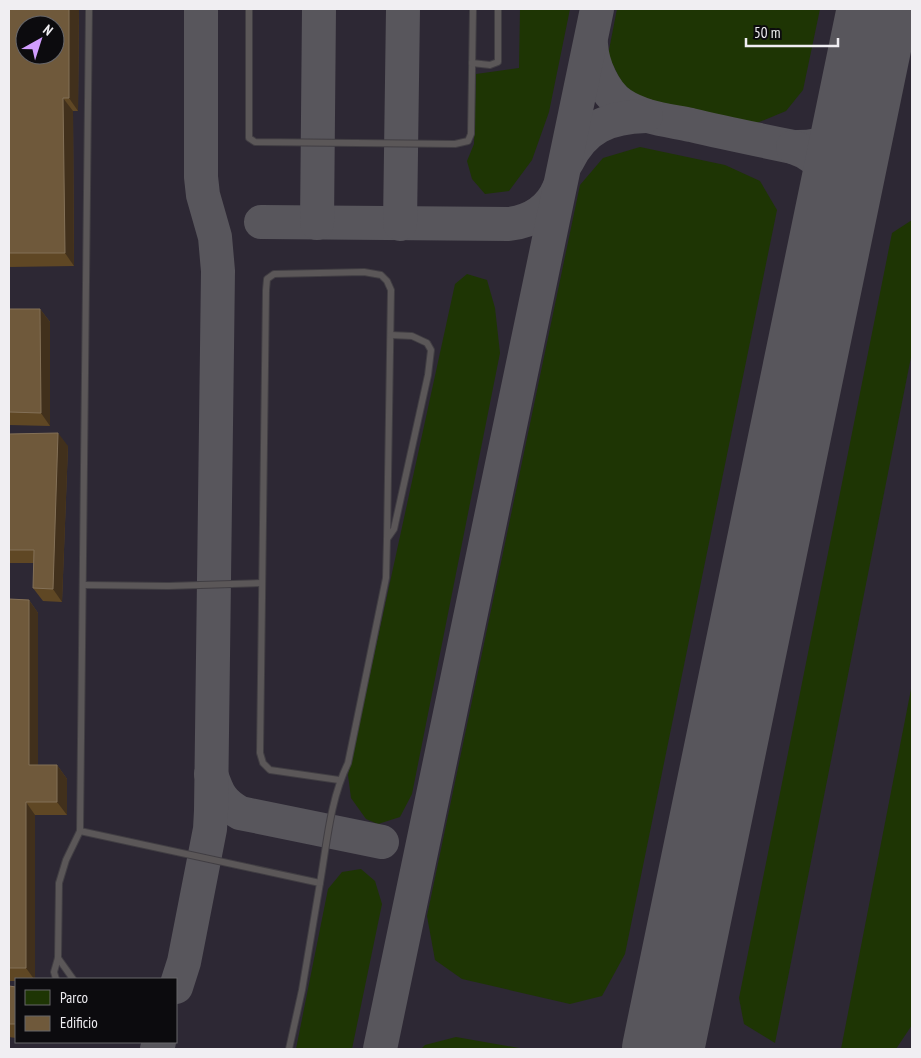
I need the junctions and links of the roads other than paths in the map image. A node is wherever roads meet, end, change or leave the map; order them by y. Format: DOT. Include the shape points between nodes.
graph roads {
  1 [pos="89,9"];
  2 [pos="250,9"];
  3 [pos="473,9"];
  4 [pos="498,9"];
  5 [pos="472,63"];
  6 [pos="391,335"];
  7 [pos="387,539"];
  8 [pos="262,583"];
  9 [pos="84,585"];
  10 [pos="339,780"];
  11 [pos="80,831"];
  12 [pos="320,883"];
  13 [pos="58,958"];
  14 [pos="56,978"];
  15 [pos="72,978"];
  16 [pos="289,1049"];
  1 -- 9 [label="lane"];
  2 -- 5 [label="lane" via="249,138 255,142 455,144 468,141 471,134"];
  3 -- 5 [label="lane"];
  4 -- 5 [label="lane" via="498,62"];
  6 -- 7 [label="lane"];
  6 -- 7 [label="lane" via="412,336 427,343 431,350 402,496 394,529"];
  6 -- 8 [label="lane" via="391,290 381,275 364,272 274,274 267,279"];
  7 -- 10 [label="lane" via="386,578 348,763"];
  8 -- 9 [label="lane"];
  8 -- 10 [label="lane" via="260,753 263,763 270,770"];
  9 -- 11 [label="lane"];
  10 -- 12 [label="lane"];
  11 -- 12 [label="lane"];
  11 -- 13 [label="lane" via="66,860 60,883"];
  12 -- 16 [label="lane"];
  13 -- 14 [label="lane"];
  13 -- 15 [label="lane"];
}
